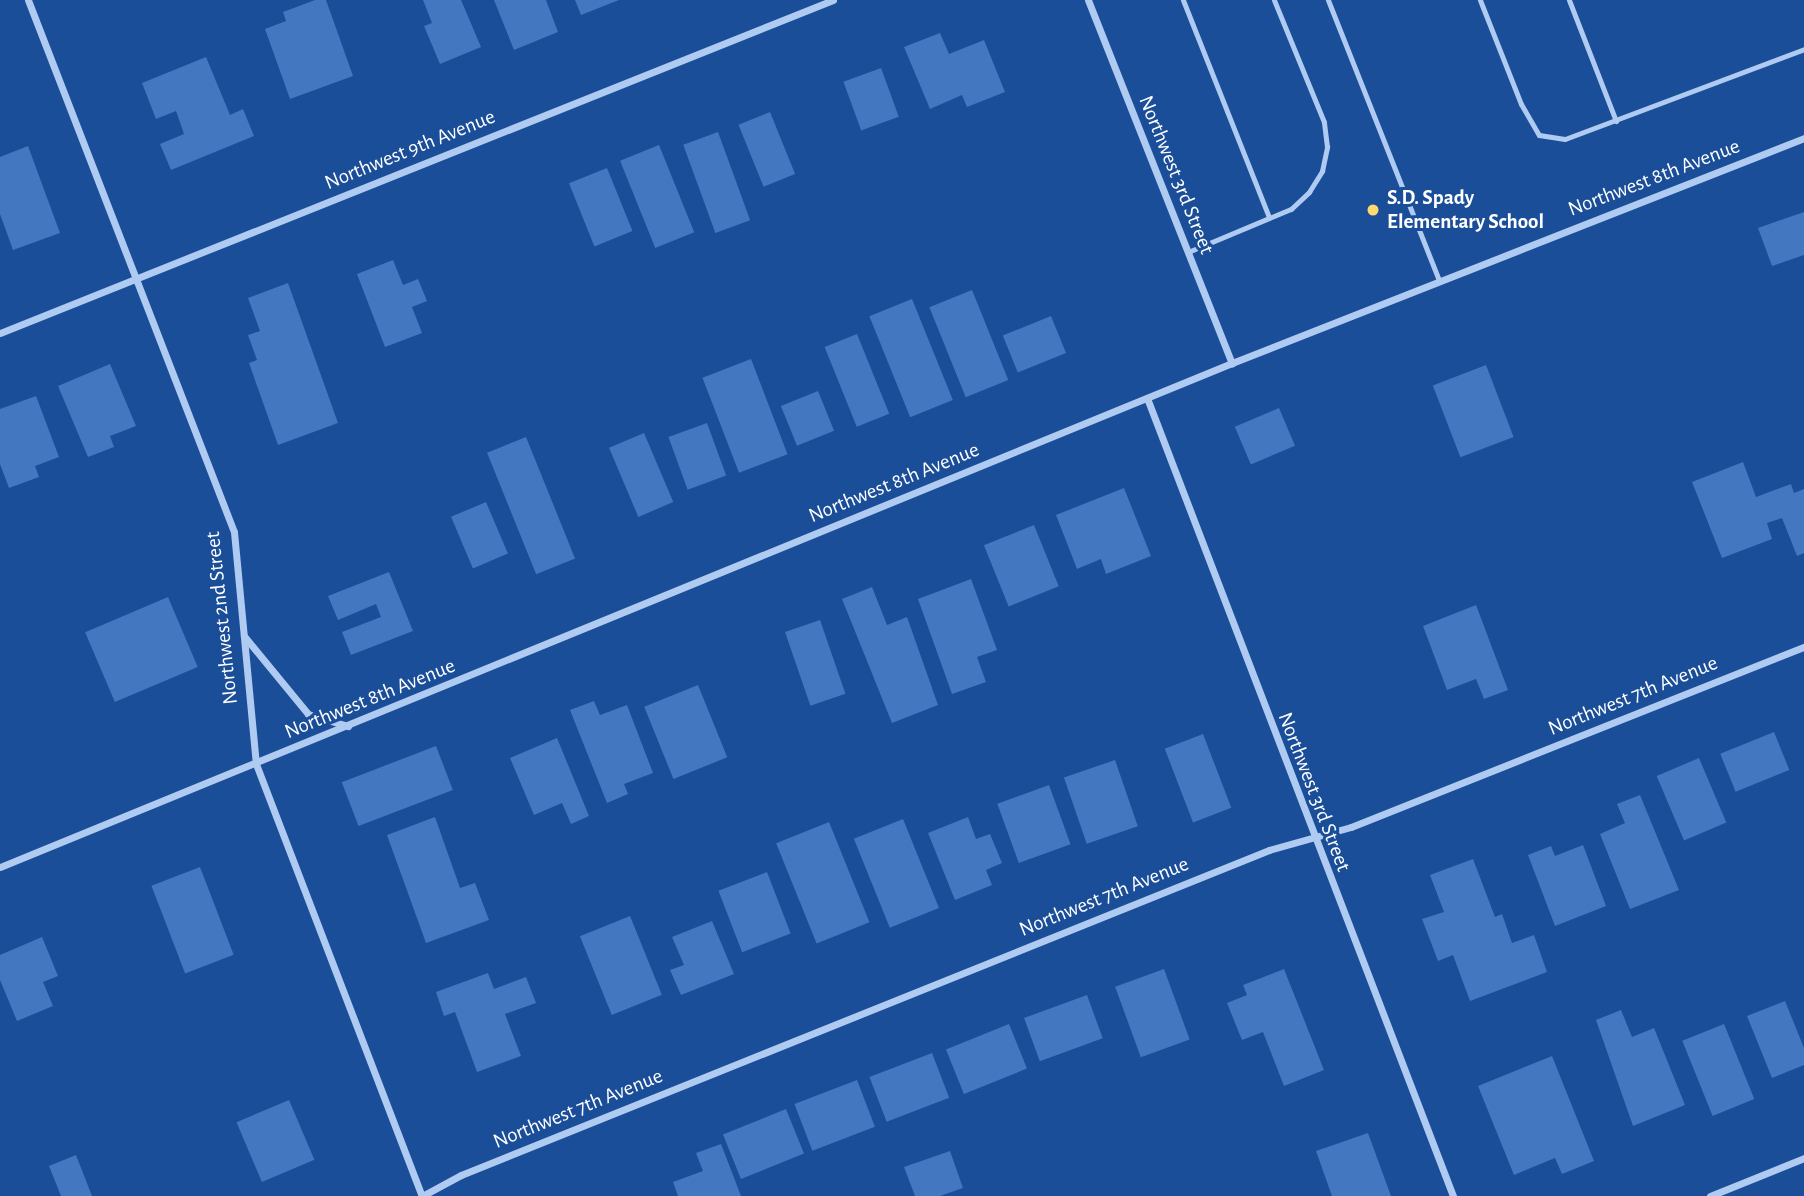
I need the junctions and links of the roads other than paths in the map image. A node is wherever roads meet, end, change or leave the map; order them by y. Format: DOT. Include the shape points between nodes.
graph roads {
  1 [pos="28,0"];
  2 [pos="833,0"];
  3 [pos="1088,0"];
  4 [pos="1183,0"];
  5 [pos="1274,0"];
  6 [pos="1328,0"];
  7 [pos="1480,0"];
  8 [pos="1569,0"];
  9 [pos="1804,49"];
  10 [pos="1616,121"];
  11 [pos="1804,138"];
  12 [pos="1269,218"];
  13 [pos="1188,252"];
  14 [pos="136,278"];
  15 [pos="1439,281"];
  16 [pos="0,333"];
  17 [pos="1232,363"];
  18 [pos="1147,398"];
  19 [pos="243,634"];
  20 [pos="1804,647"];
  21 [pos="348,726"];
  22 [pos="256,764"];
  23 [pos="1312,838"];
  24 [pos="0,867"];
  25 [pos="1804,1158"];
  26 [pos="422,1196"];
  27 [pos="1453,1196"];
  28 [pos="1710,1196"];
  1 -- 14 [label="street, Northwest 2nd Street"];
  2 -- 14 [label="street, Northwest 9th Avenue"];
  3 -- 13 [label="street, Northwest 3rd Street"];
  4 -- 12 [label="lane"];
  5 -- 12 [label="lane" via="1324,122 1327,147 1322,171 1309,192 1291,209"];
  6 -- 15 [label="lane"];
  7 -- 10 [label="lane" via="1521,104 1539,135 1565,139"];
  8 -- 10 [label="lane"];
  9 -- 10 [label="lane"];
  11 -- 15 [label="street, Northwest 8th Avenue"];
  12 -- 13 [label="lane"];
  13 -- 17 [label="street, Northwest 3rd Street"];
  14 -- 16 [label="street, Northwest 9th Avenue"];
  14 -- 19 [label="street, Northwest 2nd Street" via="234,531"];
  15 -- 17 [label="street, Northwest 8th Avenue"];
  17 -- 18 [label="street, Northwest 8th Avenue"];
  18 -- 21 [label="street, Northwest 8th Avenue"];
  18 -- 23 [label="street, Northwest 3rd Street"];
  19 -- 21 [label="street" via="308,713"];
  19 -- 22 [label="street, Northwest 2nd Street"];
  20 -- 23 [label="street, Northwest 7th Avenue" via="1351,827"];
  21 -- 22 [label="street, Northwest 8th Avenue"];
  22 -- 24 [label="street, Northwest 8th Avenue"];
  22 -- 26 [label="street, Northwest 2nd Street"];
  23 -- 26 [label="street, Northwest 7th Avenue" via="1269,850 576,1128"];
  23 -- 27 [label="street, Northwest 3rd Street"];
  25 -- 28 [label="street"];
}
